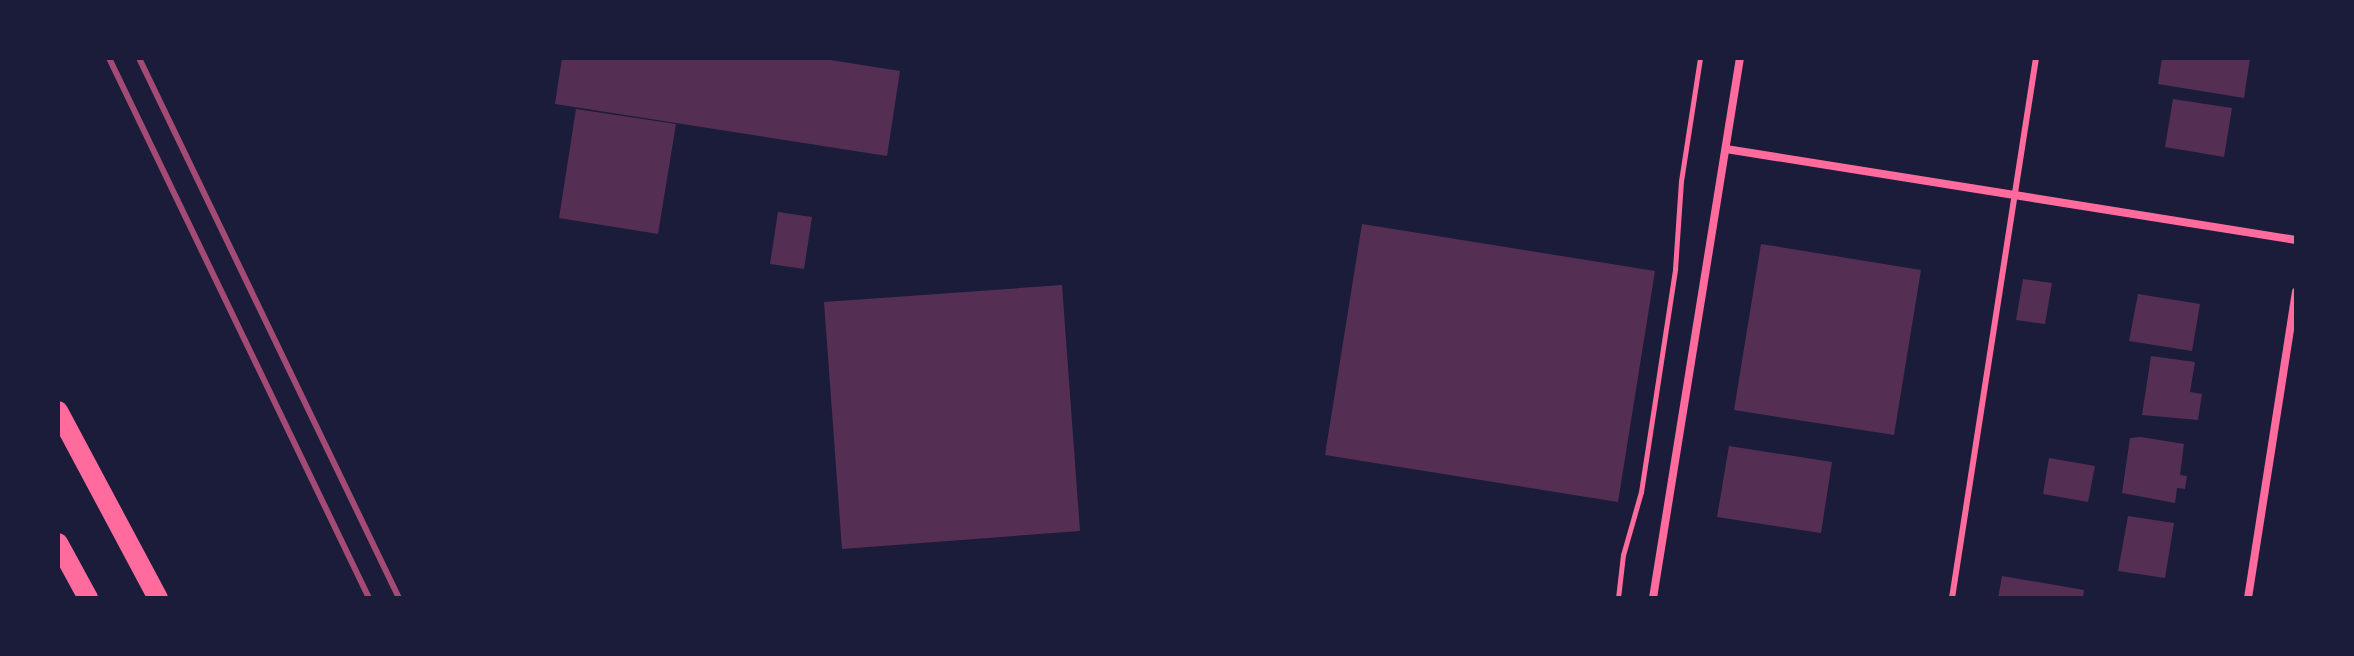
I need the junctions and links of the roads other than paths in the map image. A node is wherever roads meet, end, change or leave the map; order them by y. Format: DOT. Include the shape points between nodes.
graph roads {
  1 [pos="1740,58"];
  2 [pos="2036,58"];
  3 [pos="1726,149"];
  4 [pos="2015,195"];
  5 [pos="2296,240"];
  6 [pos="2296,292"];
  7 [pos="58,411"];
  8 [pos="58,543"];
  9 [pos="88,598"];
  10 [pos="158,598"];
  11 [pos="1653,598"];
  12 [pos="1952,598"];
  13 [pos="2248,598"];
  1 -- 3 [label="street"];
  2 -- 4 [label="lane"];
  3 -- 4 [label="street"];
  3 -- 11 [label="street"];
  4 -- 5 [label="street"];
  4 -- 12 [label="lane"];
  6 -- 13 [label="street"];
  7 -- 10 [label="main road"];
  8 -- 9 [label="main road"];
}
